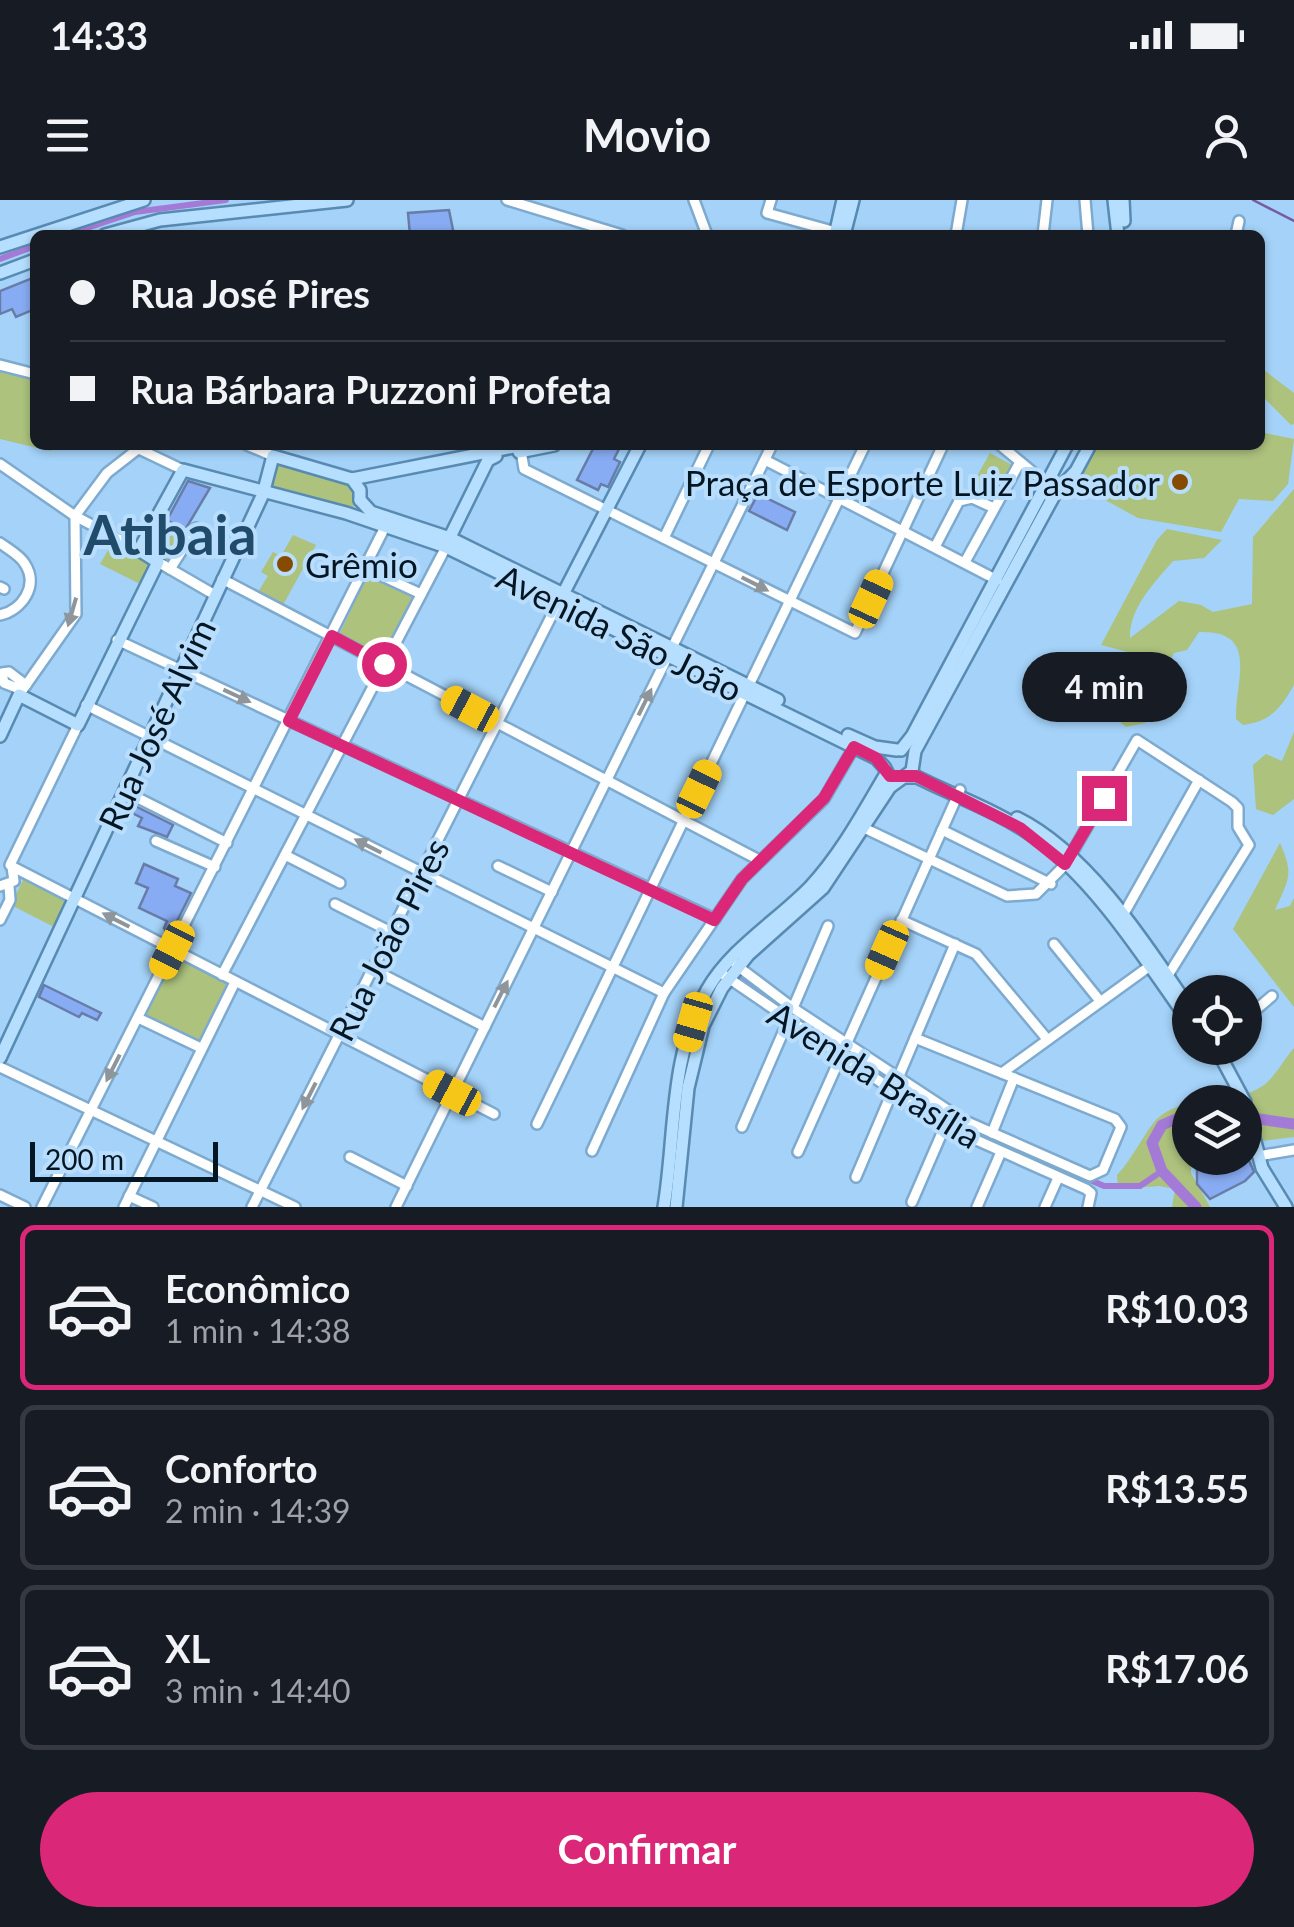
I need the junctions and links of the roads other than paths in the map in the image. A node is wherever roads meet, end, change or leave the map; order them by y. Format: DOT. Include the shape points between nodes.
graph roads {
  1 [pos="144,200"];
  2 [pos="346,200"];
  3 [pos="507,200"];
  4 [pos="694,200"];
  5 [pos="771,200"];
  6 [pos="844,200"];
  7 [pos="853,200"];
  8 [pos="962,200"];
  9 [pos="1047,200"];
  10 [pos="1085,200"];
  11 [pos="1114,200"];
  12 [pos="1123,200"];
  13 [pos="129,201"];
  14 [pos="1239,221"];
  15 [pos="48,230"];
  16 [pos="123,230"];
  17 [pos="606,230"];
  18 [pos="705,230"];
  19 [pos="825,230"];
  20 [pos="840,230"];
  21 [pos="841,230"];
  22 [pos="957,230"];
  23 [pos="1044,230"];
  24 [pos="1088,230"];
  25 [pos="1121,230"];
  26 [pos="1122,230"];
  27 [pos="1237,230"];
  28 [pos="30,236"];
  29 [pos="0,247"];
  30 [pos="30,262"];
  31 [pos="0,273"];
  32 [pos="0,365"];
  33 [pos="30,373"];
  34 [pos="137,450"];
  35 [pos="146,450"];
  36 [pos="259,450"];
  37 [pos="516,450"];
  38 [pos="522,450"];
  39 [pos="637,450"];
  40 [pos="707,450"];
  41 [pos="770,450"];
  42 [pos="864,450"];
  43 [pos="940,450"];
  44 [pos="1006,450"];
  45 [pos="1064,450"];
  46 [pos="1087,450"];
  47 [pos="274,456"];
  48 [pos="765,460"];
  49 [pos="483,462"];
  50 [pos="1020,462"];
  51 [pos="1056,466"];
  52 [pos="2,469"];
  53 [pos="182,470"];
  54 [pos="1068,477"];
  55 [pos="352,479"];
  56 [pos="1047,484"];
  57 [pos="262,494"];
  58 [pos="840,498"];
  59 [pos="360,500"];
  60 [pos="994,508"];
  61 [pos="605,509"];
  62 [pos="346,513"];
  63 [pos="75,516"];
  64 [pos="386,526"];
  65 [pos="196,528"];
  66 [pos="903,530"];
  67 [pos="664,538"];
  68 [pos="0,542"];
  69 [pos="448,542"];
  70 [pos="936,547"];
  71 [pos="139,550"];
  72 [pos="158,562"];
  73 [pos="965,562"];
  74 [pos="713,563"];
  75 [pos="170,568"];
  76 [pos="367,569"];
  77 [pos="222,579"];
  78 [pos="998,580"];
  79 [pos="421,594"];
  80 [pos="215,596"];
  81 [pos="560,599"];
  82 [pos="790,601"];
  83 [pos="0,615"];
  84 [pos="332,636"];
  85 [pos="117,640"];
  86 [pos="670,652"];
  87 [pos="384,664"];
  88 [pos="182,670"];
  89 [pos="22,690"];
  90 [pos="747,690"];
  91 [pos="86,705"];
  92 [pos="289,721"];
  93 [pos="497,723"];
  94 [pos="78,725"];
  95 [pos="0,736"];
  96 [pos="151,737"];
  97 [pos="856,743"];
  98 [pos="342,745"];
  99 [pos="899,750"];
  100 [pos="913,760"];
  101 [pos="886,770"];
  102 [pos="902,778"];
  103 [pos="606,780"];
  104 [pos="1199,780"];
  105 [pos="255,789"];
  106 [pos="126,792"];
  107 [pos="959,794"];
  108 [pos="458,800"];
  109 [pos="306,815"];
  110 [pos="684,821"];
  111 [pos="864,828"];
  112 [pos="942,830"];
  113 [pos="156,841"];
  114 [pos="227,843"];
  115 [pos="571,852"];
  116 [pos="285,855"];
  117 [pos="929,858"];
  118 [pos="759,860"];
  119 [pos="1068,861"];
  120 [pos="6,864"];
  121 [pos="498,866"];
  122 [pos="215,867"];
  123 [pos="421,872"];
  124 [pos="340,883"];
  125 [pos="1051,884"];
  126 [pos="4,886"];
  127 [pos="650,889"];
  128 [pos="552,892"];
  129 [pos="74,899"];
  130 [pos="336,904"];
  131 [pos="1120,919"];
  132 [pos="0,920"];
  133 [pos="714,920"];
  134 [pos="901,920"];
  135 [pos="828,926"];
  136 [pos="534,929"];
  137 [pos="391,932"];
  138 [pos="956,944"];
  139 [pos="1054,944"];
  140 [pos="172,950"];
  141 [pos="733,963"];
  142 [pos="1153,963"];
  143 [pos="612,968"];
  144 [pos="372,969"];
  145 [pos="723,974"];
  146 [pos="222,975"];
  147 [pos="1165,980"];
  148 [pos="235,982"];
  149 [pos="1172,990"];
  150 [pos="664,993"];
  151 [pos="1272,996"];
  152 [pos="1100,1002"];
  153 [pos="1262,1004"];
  154 [pos="793,1008"];
  155 [pos="138,1018"];
  156 [pos="788,1021"];
  157 [pos="485,1026"];
  158 [pos="340,1034"];
  159 [pos="915,1038"];
  160 [pos="1048,1040"];
  161 [pos="201,1048"];
  162 [pos="843,1048"];
  163 [pos="0,1058"];
  164 [pos="0,1067"];
  165 [pos="1002,1073"];
  166 [pos="1014,1078"];
  167 [pos="895,1083"];
  168 [pos="452,1093"];
  169 [pos="91,1110"];
  170 [pos="494,1114"];
  171 [pos="537,1124"];
  172 [pos="945,1126"];
  173 [pos="742,1127"];
  174 [pos="992,1133"];
  175 [pos="156,1141"];
  176 [pos="1294,1150"];
  177 [pos="592,1151"];
  178 [pos="798,1152"];
  179 [pos="1001,1152"];
  180 [pos="1262,1152"];
  181 [pos="350,1158"];
  182 [pos="1262,1163"];
  183 [pos="856,1177"];
  184 [pos="1058,1178"];
  185 [pos="407,1186"];
  186 [pos="260,1190"];
  187 [pos="0,1195"];
  188 [pos="129,1196"];
  189 [pos="912,1202"];
  190 [pos="25,1207"];
  191 [pos="42,1207"];
  192 [pos="124,1207"];
  193 [pos="153,1207"];
  194 [pos="252,1207"];
  195 [pos="295,1207"];
  196 [pos="396,1207"];
  197 [pos="664,1207"];
  198 [pos="676,1207"];
  199 [pos="977,1207"];
  200 [pos="1045,1207"];
  201 [pos="1088,1207"];
  202 [pos="1286,1207"];
  1 -- 13 [label="main road"];
  2 -- 16 [label="main road" via="160,220"];
  3 -- 17 [label="street"];
  4 -- 18 [label="street"];
  5 -- 19 [label="street" via="767,213"];
  6 -- 20 [label="main road"];
  7 -- 21 [label="main road"];
  8 -- 22 [label="street"];
  9 -- 23 [label="street"];
  10 -- 24 [label="street"];
  11 -- 25 [label="main road"];
  12 -- 26 [label="main road"];
  13 -- 15 [label="main road"];
  14 -- 27 [label="street"];
  28 -- 29 [label="main road"];
  30 -- 31 [label="main road"];
  32 -- 33 [label="street"];
  34 -- 63 [label="street" via="107,473"];
  35 -- 53 [label="street"];
  36 -- 47 [label="street"];
  37 -- 49 [label="main road"];
  38 -- 61 [label="street" via="524,469"];
  39 -- 61 [label="main road, Rua João Pires"];
  40 -- 67 [label="street"];
  41 -- 48 [label="street"];
  42 -- 58 [label="street"];
  43 -- 66 [label="street"];
  44 -- 50 [label="street"];
  45 -- 51 [label="main road"];
  46 -- 54 [label="main road"];
  47 -- 55 [label="main road"];
  47 -- 57 [label="main road, Rua José Alvim"];
  48 -- 58 [label="street"];
  48 -- 74 [label="street"];
  49 -- 55 [label="main road"];
  49 -- 69 [label="main road"];
  50 -- 56 [label="street"];
  50 -- 60 [label="street"];
  51 -- 54 [label="main road"];
  51 -- 56 [label="main road"];
  52 -- 63 [label="street"];
  53 -- 57 [label="main road, Avenida São João"];
  53 -- 71 [label="main road"];
  54 -- 100 [label="main road"];
  55 -- 59 [label="main road"];
  56 -- 78 [label="main road"];
  57 -- 62 [label="main road, Avenida São João"];
  57 -- 77 [label="main road, Rua José Alvim"];
  58 -- 66 [label="street"];
  58 -- 82 [label="street"];
  59 -- 62 [label="main road"];
  59 -- 69 [label="main road, Avenida São João" via="372,512"];
  60 -- 70 [label="street" via="972,498 958,501"];
  60 -- 73 [label="street"];
  61 -- 67 [label="street"];
  61 -- 81 [label="main road, Rua João Pires"];
  62 -- 64 [label="main road, Avenida São João"];
  63 -- 71 [label="street"];
  63 -- 89 [label="street, one-way" via="76,614"];
  64 -- 69 [label="main road, Avenida São João"];
  64 -- 76 [label="street"];
  65 -- 75 [label="street"];
  66 -- 70 [label="street"];
  66 -- 82 [label="street" via="855,633"];
  67 -- 74 [label="street"];
  68 -- 83 [label="street" via="30,577 25,599"];
  69 -- 79 [label="street"];
  69 -- 81 [label="main road, Avenida São João"];
  70 -- 73 [label="street"];
  71 -- 72 [label="main road"];
  72 -- 75 [label="street"];
  72 -- 85 [label="main road"];
  73 -- 78 [label="street"];
  74 -- 82 [label="street, one-way"];
  74 -- 86 [label="street"];
  75 -- 80 [label="street"];
  76 -- 79 [label="street"];
  76 -- 84 [label="street"];
  77 -- 80 [label="main road, Rua José Alvim"];
  77 -- 84 [label="street"];
  78 -- 99 [label="main road"];
  79 -- 87 [label="street"];
  80 -- 88 [label="main road, Rua José Alvim"];
  81 -- 86 [label="main road, Avenida São João"];
  81 -- 93 [label="street, Rua João Pires"];
  82 -- 90 [label="street"];
  84 -- 87 [label="street"];
  84 -- 92 [label="street"];
  85 -- 88 [label="street"];
  85 -- 91 [label="main road"];
  86 -- 90 [label="main road, Avenida São João"];
  103 -- 86 [label="street, one-way"];
  87 -- 93 [label="street"];
  87 -- 98 [label="street"];
  88 -- 92 [label="street, one-way"];
  88 -- 96 [label="main road, Rua José Alvim"];
  89 -- 94 [label="main road"];
  89 -- 95 [label="main road"];
  90 -- 97 [label="main road, Avenida São João"];
  90 -- 110 [label="street"];
  91 -- 94 [label="main road"];
  91 -- 96 [label="street"];
  92 -- 98 [label="street"];
  92 -- 105 [label="street"];
  93 -- 103 [label="street"];
  93 -- 108 [label="street, Rua João Pires"];
  94 -- 120 [label="street"];
  96 -- 105 [label="street"];
  96 -- 106 [label="main road, Rua José Alvim"];
  97 -- 99 [label="main road, Avenida São João"];
  97 -- 101 [label="main road, Avenida São João"];
  97 -- 118 [label="street" via="824,798"];
  98 -- 108 [label="street"];
  98 -- 109 [label="street"];
  99 -- 100 [label="main road"];
  99 -- 101 [label="main road" via="888,754"];
  100 -- 102 [label="main road"];
  100 -- 107 [label="main road"];
  101 -- 102 [label="main road"];
  101 -- 141 [label="main road" via="820,876"];
  102 -- 107 [label="main road" via="916,776"];
  102 -- 111 [label="main road"];
  103 -- 110 [label="street"];
  103 -- 115 [label="street"];
  104 -- 119 [label="street" via="1138,740"];
  104 -- 131 [label="street"];
  104 -- 147 [label="street" via="1238,808 1238,827 1249,845"];
  105 -- 109 [label="street"];
  105 -- 114 [label="street"];
  106 -- 114 [label="street"];
  106 -- 129 [label="main road, Rua José Alvim"];
  107 -- 112 [label="street"];
  107 -- 119 [label="main road" via="1038,828"];
  108 -- 115 [label="street"];
  108 -- 123 [label="street, Rua João Pires"];
  109 -- 116 [label="street"];
  123 -- 109 [label="street, one-way"];
  110 -- 118 [label="street"];
  110 -- 127 [label="street"];
  111 -- 117 [label="street"];
  111 -- 141 [label="main road" via="823,888"];
  112 -- 117 [label="street"];
  112 -- 125 [label="street"];
  113 -- 122 [label="street"];
  114 -- 122 [label="street"];
  115 -- 127 [label="street"];
  115 -- 128 [label="street"];
  116 -- 124 [label="street"];
  116 -- 146 [label="street"];
  117 -- 125 [label="street" via="1007,896 1036,894"];
  117 -- 134 [label="street"];
  118 -- 133 [label="street"];
  119 -- 125 [label="street"];
  119 -- 131 [label="main road"];
  120 -- 126 [label="street" via="16,878"];
  120 -- 129 [label="street"];
  121 -- 128 [label="street"];
  122 -- 140 [label="street"];
  123 -- 136 [label="street"];
  123 -- 137 [label="street, Rua João Pires"];
  126 -- 132 [label="street" via="10,900"];
  127 -- 133 [label="street"];
  127 -- 143 [label="street"];
  128 -- 136 [label="street"];
  140 -- 129 [label="street, one-way"];
  129 -- 163 [label="main road, Rua José Alvim"];
  130 -- 137 [label="street"];
  131 -- 142 [label="main road"];
  133 -- 150 [label="street"];
  134 -- 138 [label="street"];
  134 -- 162 [label="street"];
  135 -- 154 [label="street"];
  136 -- 143 [label="street"];
  157 -- 136 [label="street, one-way"];
  137 -- 144 [label="street, Rua João Pires"];
  138 -- 159 [label="street"];
  138 -- 160 [label="street" via="991,967"];
  139 -- 152 [label="street"];
  140 -- 146 [label="street"];
  140 -- 155 [label="street"];
  141 -- 145 [label="main road"];
  141 -- 154 [label="street, Avenida Brasília"];
  142 -- 147 [label="main road"];
  142 -- 152 [label="street"];
  143 -- 150 [label="street"];
  143 -- 171 [label="street"];
  144 -- 157 [label="street"];
  144 -- 158 [label="street, Rua João Pires"];
  145 -- 156 [label="street, Avenida Brasília"];
  145 -- 197 [label="main road" via="705,993 681,1062"];
  145 -- 198 [label="main road" via="694,1058"];
  146 -- 148 [label="street"];
  147 -- 149 [label="main road"];
  148 -- 158 [label="street"];
  148 -- 161 [label="street"];
  150 -- 177 [label="street"];
  151 -- 153 [label="street"];
  152 -- 160 [label="street"];
  154 -- 162 [label="street, Avenida Brasília"];
  155 -- 161 [label="street"];
  155 -- 169 [label="street, one-way"];
  156 -- 162 [label="street, Avenida Brasília"];
  156 -- 173 [label="street"];
  157 -- 168 [label="street"];
  158 -- 168 [label="street"];
  158 -- 186 [label="street, Rua João Pires, one-way"];
  159 -- 165 [label="street"];
  159 -- 167 [label="street"];
  160 -- 165 [label="street"];
  161 -- 175 [label="street"];
  162 -- 167 [label="street, Avenida Brasília"];
  162 -- 178 [label="street"];
  164 -- 169 [label="street"];
  165 -- 166 [label="street"];
  166 -- 174 [label="street"];
  166 -- 174 [label="street, Avenida Brasília" via="1121,1127 1098,1175 1090,1176"];
  167 -- 172 [label="street, Avenida Brasília"];
  167 -- 174 [label="street, Avenida Brasília"];
  167 -- 183 [label="street"];
  168 -- 170 [label="street"];
  168 -- 185 [label="street"];
  169 -- 175 [label="street"];
  169 -- 191 [label="street"];
  172 -- 179 [label="street, Avenida Brasília"];
  172 -- 189 [label="street"];
  175 -- 186 [label="street"];
  175 -- 188 [label="street"];
  176 -- 180 [label="street"];
  179 -- 184 [label="street, Avenida Brasília"];
  179 -- 199 [label="street"];
  181 -- 185 [label="street"];
  182 -- 202 [label="main road"];
  184 -- 200 [label="street"];
  184 -- 201 [label="street, Avenida Brasília" via="1091,1194"];
  185 -- 196 [label="street"];
  186 -- 194 [label="street, Rua João Pires"];
  186 -- 195 [label="street"];
  187 -- 190 [label="street"];
  188 -- 192 [label="street"];
  188 -- 193 [label="street"];
}
